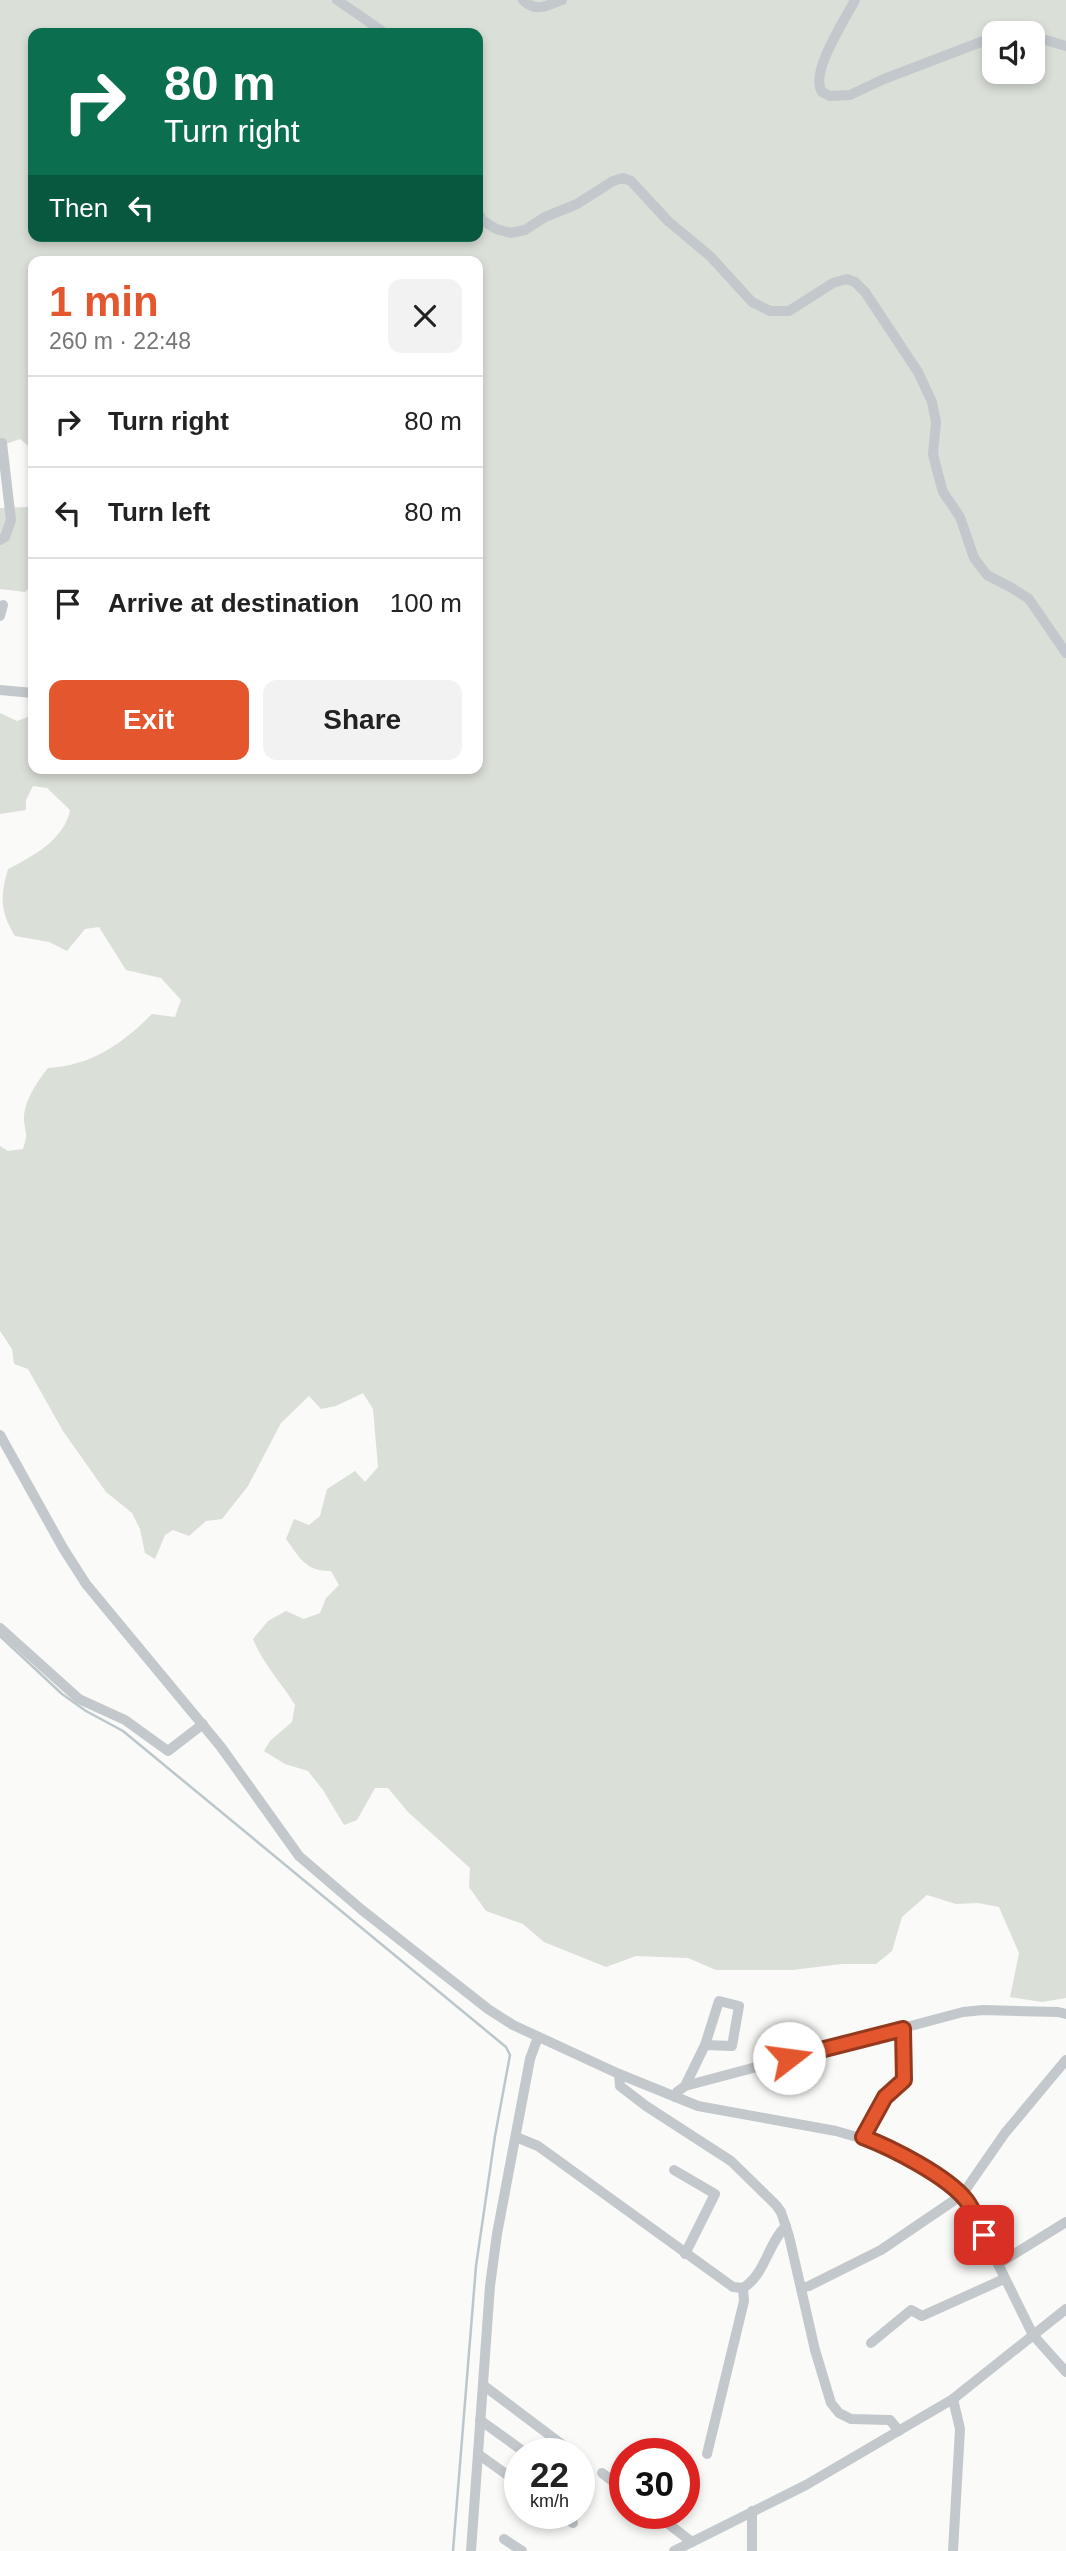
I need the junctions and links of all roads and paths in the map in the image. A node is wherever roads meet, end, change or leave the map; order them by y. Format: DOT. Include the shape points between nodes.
graph roads {
  1 [pos="337,0"];
  2 [pos="523,0"];
  3 [pos="562,0"];
  4 [pos="855,0"];
  5 [pos="378,28"];
  6 [pos="1045,40"];
  7 [pos="982,42"];
  8 [pos="1066,47"];
  9 [pos="483,221"];
  10 [pos="2,443"];
  11 [pos="0,540"];
  12 [pos="1066,653"];
  13 [pos="0,690"];
  14 [pos="28,693"];
  15 [pos="0,1435"];
  16 [pos="0,1629"];
  17 [pos="203,1724"];
  18 [pos="1066,2014"];
  19 [pos="903,2029"];
  20 [pos="538,2037"];
  21 [pos="705,2045"];
  22 [pos="1066,2060"];
  23 [pos="619,2074"];
  24 [pos="685,2086"];
  25 [pos="675,2097"];
  26 [pos="516,2137"];
  27 [pos="863,2137"];
  28 [pos="674,2170"];
  29 [pos="962,2195"];
  30 [pos="1066,2222"];
  31 [pos="786,2226"];
  32 [pos="685,2254"];
  33 [pos="998,2264"];
  34 [pos="1004,2278"];
  35 [pos="743,2288"];
  36 [pos="801,2288"];
  37 [pos="1066,2309"];
  38 [pos="1033,2335"];
  39 [pos="871,2343"];
  40 [pos="1066,2372"];
  41 [pos="483,2385"];
  42 [pos="953,2399"];
  43 [pos="480,2420"];
  44 [pos="899,2431"];
  45 [pos="505,2438"];
  46 [pos="553,2438"];
  47 [pos="478,2454"];
  48 [pos="707,2454"];
  49 [pos="504,2473"];
  50 [pos="602,2473"];
  51 [pos="609,2478"];
  52 [pos="752,2511"];
  53 [pos="675,2529"];
  54 [pos="504,2539"];
  55 [pos="692,2542"];
  56 [pos="471,2551"];
  57 [pos="522,2551"];
  58 [pos="674,2551"];
  59 [pos="752,2551"];
  60 [pos="953,2551"];
  1 -- 5 [label="street"];
  2 -- 3 [label="street" via="534,8"];
  4 -- 7 [label="street" via="817,79 822,92 831,96 850,95"];
  6 -- 8 [label="street"];
  9 -- 12 [label="street" via="511,233 525,230 623,178 710,256 752,302 770,310 789,311 833,283 855,282 918,372 932,402 938,474 974,558 987,575 1029,599"];
  10 -- 11 [label="street" via="11,520"];
  13 -- 14 [label="street"];
  15 -- 17 [label="street" via="86,1584"];
  16 -- 17 [label="street" via="79,1699 125,1720 168,1751"];
  17 -- 20 [label="street" via="299,1856 488,2009"];
  18 -- 19 [label="street" via="983,2010"];
  19 -- 24 [label="street"];
  19 -- 27 [label="street" via="904,2080 885,2097"];
  20 -- 23 [label="street"];
  20 -- 26 [label="street"];
  21 -- 21 [label="street" via="732,2046 739,2006 719,2001"];
  21 -- 24 [label="street"];
  22 -- 29 [label="street" via="1005,2133"];
  23 -- 25 [label="street"];
  23 -- 31 [label="street" via="620,2086 629,2093 731,2161 776,2205"];
  24 -- 25 [label="street"];
  25 -- 27 [label="street" via="721,2111"];
  26 -- 32 [label="street" via="538,2146"];
  26 -- 41 [label="street" via="490,2286"];
  27 -- 29 [label="street" via="898,2152"];
  28 -- 32 [label="street" via="715,2194"];
  29 -- 33 [label="street"];
  29 -- 36 [label="street" via="881,2250"];
  30 -- 33 [label="street"];
  31 -- 35 [label="street" via="754,2279"];
  31 -- 36 [label="street"];
  32 -- 35 [label="street" via="724,2282"];
  33 -- 34 [label="street"];
  34 -- 38 [label="street"];
  34 -- 39 [label="street" via="922,2316 911,2310"];
  35 -- 48 [label="street" via="744,2301"];
  36 -- 44 [label="street" via="831,2403 851,2419 890,2420"];
  37 -- 38 [label="street"];
  38 -- 40 [label="street"];
  38 -- 42 [label="street"];
  41 -- 43 [label="street"];
  41 -- 46 [label="street"];
  42 -- 44 [label="street"];
  42 -- 60 [label="street" via="960,2429"];
  43 -- 45 [label="street"];
  43 -- 47 [label="street"];
  44 -- 52 [label="street"];
  47 -- 49 [label="street"];
  47 -- 56 [label="street"];
  50 -- 51 [label="street"];
  52 -- 55 [label="street"];
  52 -- 59 [label="street"];
  53 -- 55 [label="street"];
  54 -- 57 [label="street"];
  55 -- 58 [label="street"];
}
